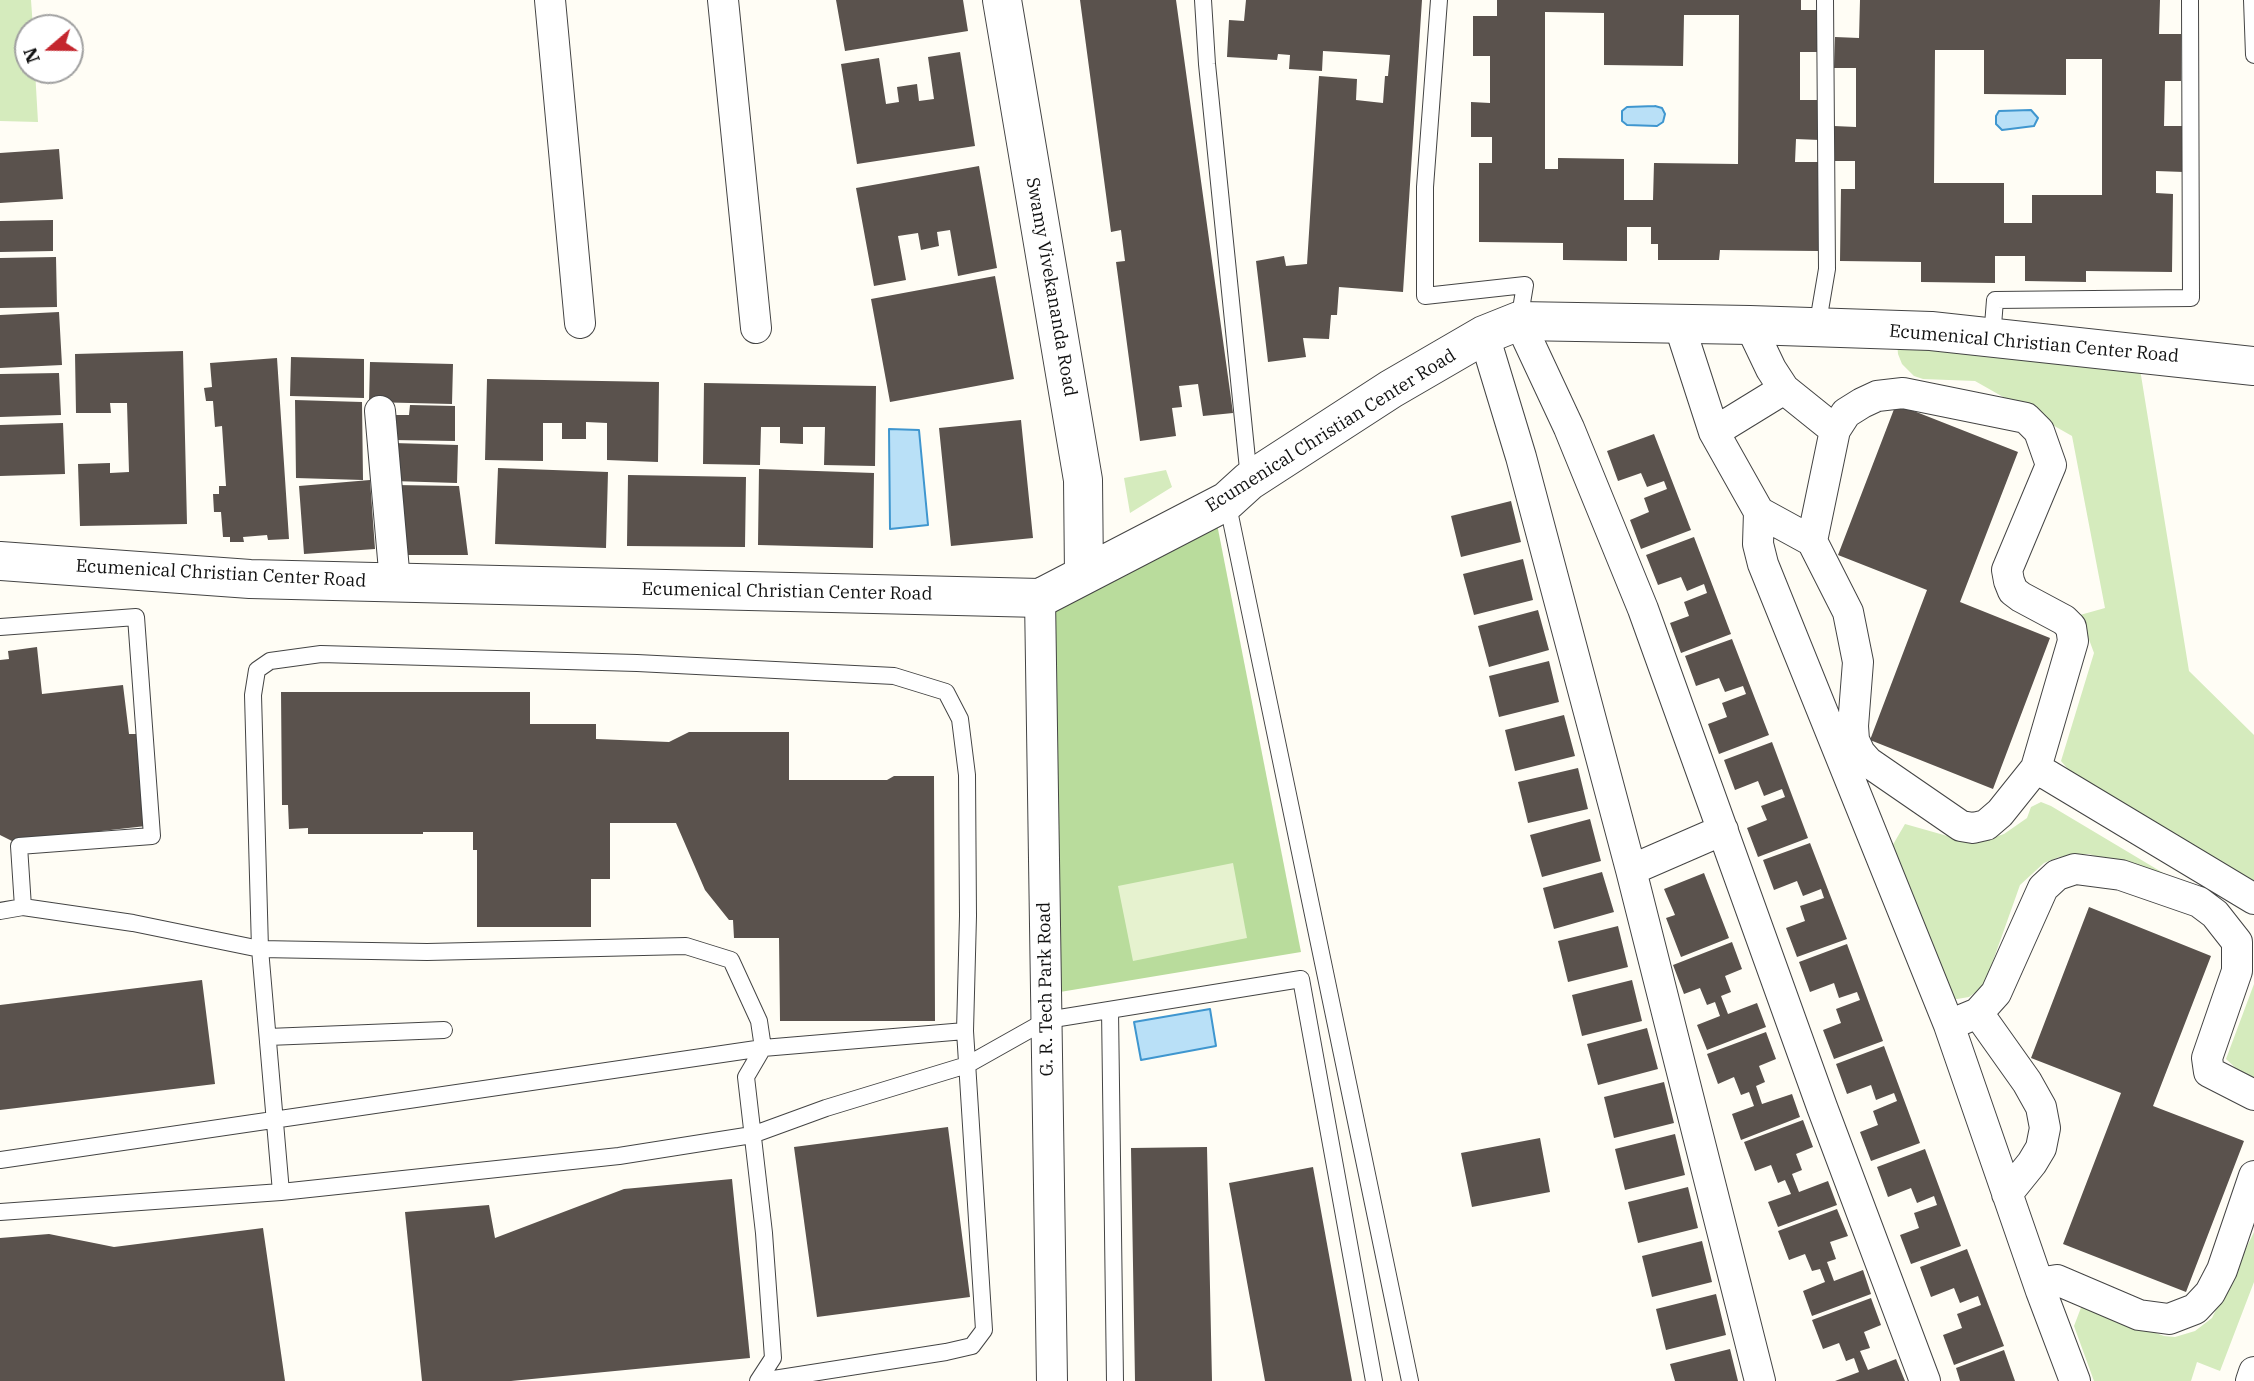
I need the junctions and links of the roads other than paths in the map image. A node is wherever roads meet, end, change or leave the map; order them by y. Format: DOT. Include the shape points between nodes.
graph roads {
  1 [pos="550,0"];
  2 [pos="723,0"];
  3 [pos="1002,0"];
  4 [pos="1203,0"];
  5 [pos="1439,0"];
  6 [pos="1825,0"];
  7 [pos="2190,0"];
  8 [pos="2252,0"];
  9 [pos="2254,55"];
  10 [pos="580,323"];
  11 [pos="1679,324"];
  12 [pos="1750,324"];
  13 [pos="756,328"];
  14 [pos="1502,328"];
  15 [pos="1816,328"];
  16 [pos="1992,338"];
  17 [pos="2254,366"];
  18 [pos="1784,389"];
  19 [pos="380,411"];
  20 [pos="1835,430"];
  21 [pos="1714,432"];
  22 [pos="1238,491"];
  23 [pos="1759,512"];
  24 [pos="1812,541"];
  25 [pos="0,561"];
  26 [pos="1084,575"];
  27 [pos="395,582"];
  28 [pos="1040,598"];
  29 [pos="0,627"];
  30 [pos="2036,768"];
  31 [pos="1723,830"];
  32 [pos="1631,870"];
  33 [pos="2254,899"];
  34 [pos="23,907"];
  35 [pos="0,911"];
  36 [pos="2254,914"];
  37 [pos="2237,942"];
  38 [pos="260,949"];
  39 [pos="1110,1010"];
  40 [pos="1978,1013"];
  41 [pos="1046,1020"];
  42 [pos="1949,1025"];
  43 [pos="444,1030"];
  44 [pos="965,1031"];
  45 [pos="268,1037"];
  46 [pos="763,1048"];
  47 [pos="967,1065"];
  48 [pos="2254,1095"];
  49 [pos="274,1120"];
  50 [pos="752,1135"];
  51 [pos="0,1160"];
  52 [pos="2254,1176"];
  53 [pos="281,1192"];
  54 [pos="2007,1194"];
  55 [pos="0,1212"];
  56 [pos="2039,1283"];
  57 [pos="2254,1372"];
  58 [pos="760,1381"];
  59 [pos="1052,1381"];
  60 [pos="1115,1381"];
  61 [pos="1374,1381"];
  62 [pos="1410,1381"];
  63 [pos="1760,1381"];
  64 [pos="1925,1381"];
  65 [pos="2076,1381"];
  66 [pos="2251,1381"];
  1 -- 10 [label="street"];
  2 -- 13 [label="street"];
  3 -- 26 [label="street, Swamy Vivekananda Road" via="1083,480"];
  4 -- 22 [label="lane"];
  5 -- 14 [label="lane" via="1424,187 1425,296 1525,285"];
  6 -- 15 [label="lane" via="1828,269"];
  7 -- 16 [label="lane" via="2191,298 1994,300"];
  8 -- 9 [label="lane"];
  11 -- 12 [label="street, Ecumenical Christian Center Road"];
  11 -- 14 [label="street, Ecumenical Christian Center Road"];
  11 -- 21 [label="street"];
  12 -- 15 [label="street, Ecumenical Christian Center Road"];
  12 -- 18 [label="street"];
  14 -- 22 [label="street, Ecumenical Christian Center Road" via="1391,389"];
  14 -- 31 [label="street" via="1569,428 1643,610"];
  14 -- 32 [label="street" via="1521,457"];
  15 -- 16 [label="street, Ecumenical Christian Center Road"];
  16 -- 17 [label="street, Ecumenical Christian Center Road"];
  18 -- 20 [label="street"];
  18 -- 21 [label="street"];
  19 -- 27 [label="street"];
  20 -- 24 [label="street"];
  20 -- 30 [label="street" via="1846,413 1862,403 1903,393 2026,418 2039,431 2051,466 2007,570 2013,591 2064,620 2071,627 2073,642"];
  21 -- 23 [label="street"];
  22 -- 26 [label="street, Ecumenical Christian Center Road"];
  22 -- 62 [label="lane"];
  23 -- 24 [label="street"];
  23 -- 42 [label="street" via="1763,564"];
  24 -- 30 [label="street" via="1851,622 1858,662 1854,740 1868,762 1961,826 1973,828 1986,825 2000,813"];
  25 -- 27 [label="street, Ecumenical Christian Center Road" via="250,579"];
  26 -- 28 [label="street, Ecumenical Christian Center Road"];
  27 -- 28 [label="street, Ecumenical Christian Center Road"];
  28 -- 41 [label="street, G. R. Tech Park Road"];
  29 -- 34 [label="lane" via="136,617 152,836 19,846"];
  30 -- 33 [label="street"];
  31 -- 32 [label="street"];
  31 -- 64 [label="street"];
  32 -- 63 [label="street"];
  34 -- 35 [label="lane"];
  34 -- 38 [label="lane"];
  36 -- 37 [label="street"];
  37 -- 40 [label="street" via="2199,902 2121,875 2075,869 2057,875 2043,888 1996,993"];
  37 -- 48 [label="street" via="2237,971 2207,1058 2209,1072"];
  38 -- 44 [label="lane" via="253,695 257,670 270,661 321,654 894,676 947,692 960,719 967,775"];
  38 -- 45 [label="lane"];
  38 -- 46 [label="lane" via="427,952 686,946 731,960 760,1021"];
  39 -- 41 [label="lane"];
  39 -- 60 [label="lane"];
  39 -- 61 [label="lane" via="1301,979"];
  40 -- 42 [label="street"];
  40 -- 54 [label="street" via="2041,1107 2045,1128 2032,1163"];
  41 -- 47 [label="lane"];
  41 -- 59 [label="street, G. R. Tech Park Road"];
  42 -- 54 [label="street"];
  43 -- 45 [label="lane"];
  44 -- 46 [label="lane"];
  44 -- 47 [label="lane"];
  45 -- 49 [label="lane"];
  46 -- 49 [label="lane"];
  46 -- 50 [label="lane" via="746,1077"];
  47 -- 50 [label="lane"];
  47 -- 58 [label="lane" via="984,1330 972,1346 946,1352"];
  49 -- 51 [label="lane"];
  49 -- 53 [label="lane"];
  50 -- 53 [label="lane" via="619,1156"];
  50 -- 58 [label="lane" via="774,1358"];
  52 -- 56 [label="street" via="2222,1270 2195,1310 2169,1319 2139,1315 2057,1280"];
  53 -- 55 [label="lane"];
  54 -- 56 [label="street"];
  56 -- 65 [label="street"];
  57 -- 66 [label="street"];
}
